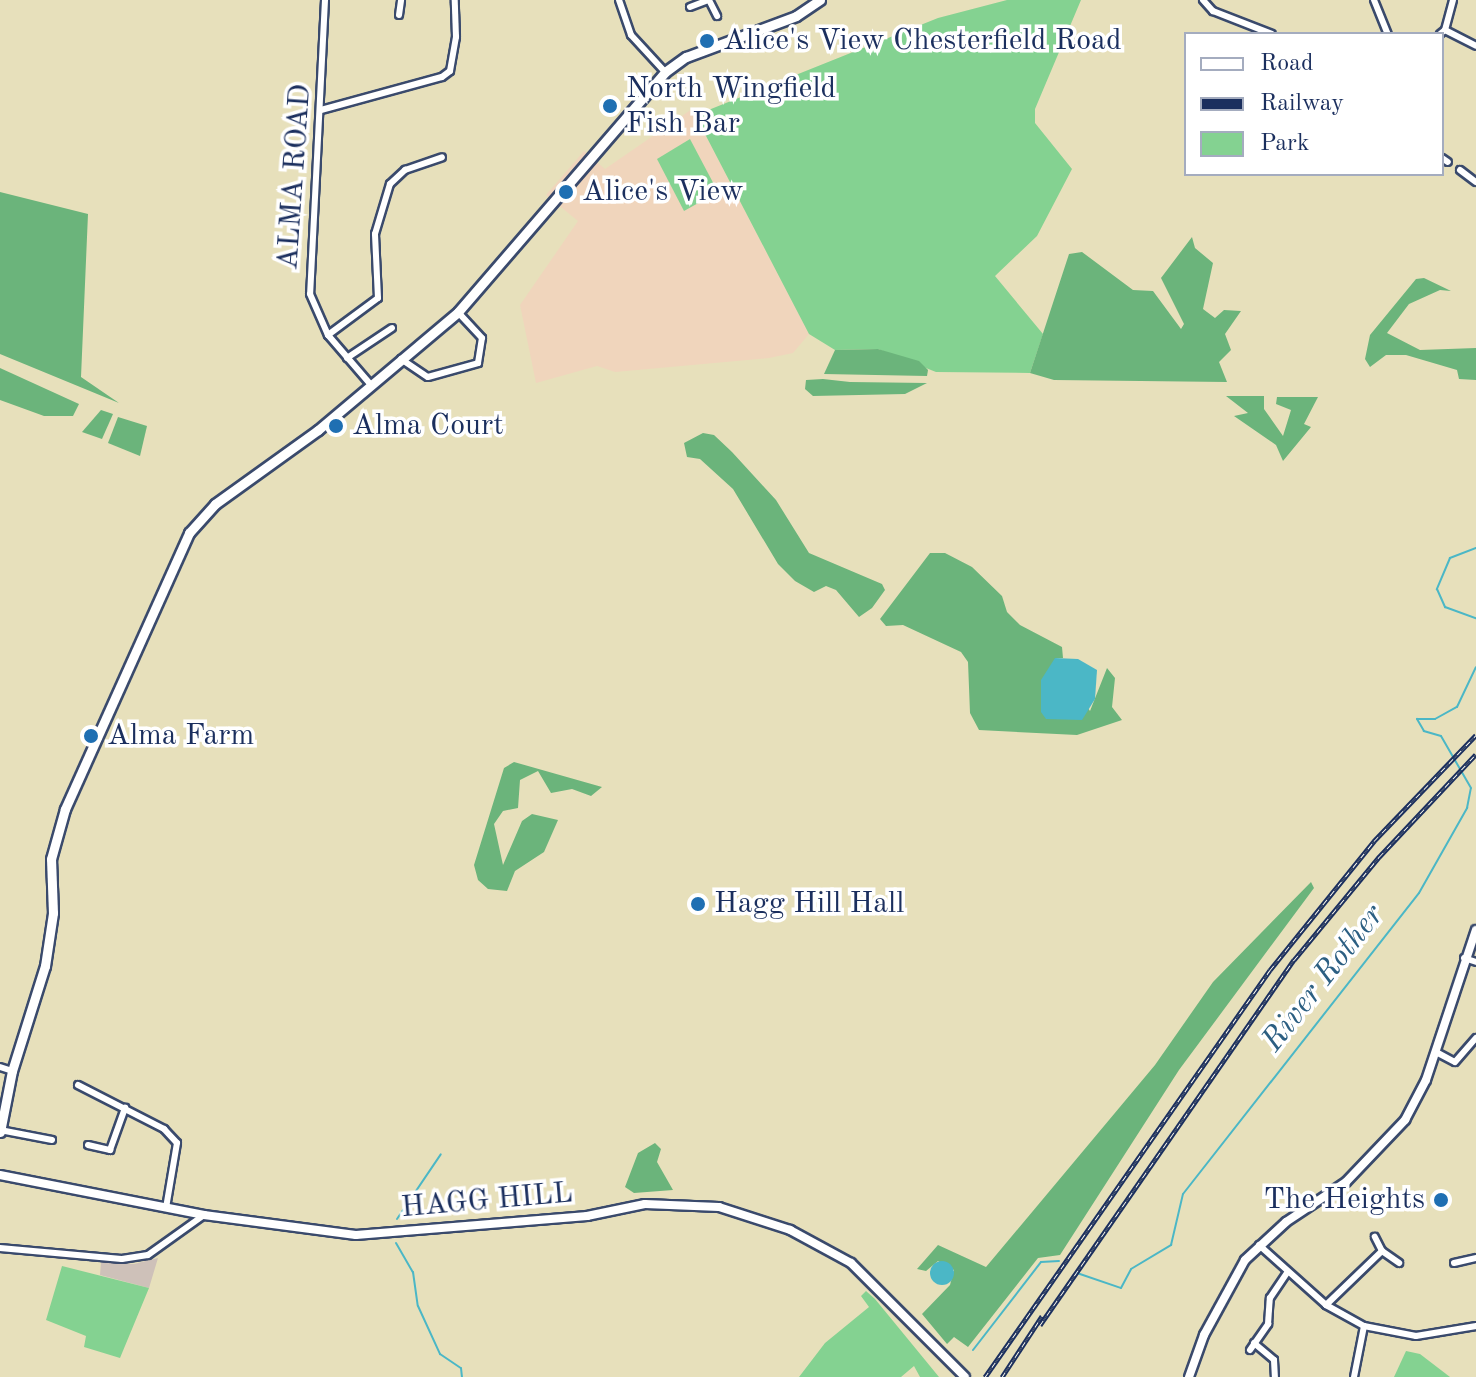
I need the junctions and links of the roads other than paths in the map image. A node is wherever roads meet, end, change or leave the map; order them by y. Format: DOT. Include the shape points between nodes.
graph roads {
  1 [pos="325,0"];
  2 [pos="401,0"];
  3 [pos="455,0"];
  4 [pos="619,0"];
  5 [pos="708,0"];
  6 [pos="820,0"];
  7 [pos="1203,0"];
  8 [pos="1374,0"];
  9 [pos="1453,0"];
  10 [pos="690,7"];
  11 [pos="399,15"];
  12 [pos="717,16"];
  13 [pos="1267,32"];
  14 [pos="1387,32"];
  15 [pos="1443,32"];
  16 [pos="1444,32"];
  17 [pos="1476,46"];
  18 [pos="665,72"];
  19 [pos="321,110"];
  20 [pos="442,157"];
  21 [pos="1460,170"];
  22 [pos="1476,182"];
  23 [pos="458,312"];
  24 [pos="392,328"];
  25 [pos="328,335"];
  26 [pos="347,358"];
  27 [pos="401,359"];
  28 [pos="371,385"];
  29 [pos="1476,930"];
  30 [pos="1464,958"];
  31 [pos="1476,962"];
  32 [pos="1476,1038"];
  33 [pos="1436,1052"];
  34 [pos="0,1067"];
  35 [pos="12,1071"];
  36 [pos="78,1085"];
  37 [pos="125,1108"];
  38 [pos="0,1131"];
  39 [pos="52,1140"];
  40 [pos="88,1145"];
  41 [pos="0,1175"];
  42 [pos="166,1208"];
  43 [pos="204,1215"];
  44 [pos="1375,1237"];
  45 [pos="1259,1245"];
  46 [pos="0,1248"];
  47 [pos="1382,1251"];
  48 [pos="1476,1258"];
  49 [pos="1399,1263"];
  50 [pos="1454,1263"];
  51 [pos="1287,1273"];
  52 [pos="1326,1305"];
  53 [pos="1364,1326"];
  54 [pos="1476,1326"];
  55 [pos="965,1377"];
  56 [pos="1189,1377"];
  57 [pos="1275,1377"];
  58 [pos="1354,1377"];
  1 -- 19 [label="street, ALMA ROAD"];
  2 -- 11 [label="street"];
  3 -- 19 [label="street" via="450,71"];
  4 -- 18 [label="street" via="631,35"];
  5 -- 10 [label="street"];
  5 -- 12 [label="street"];
  6 -- 18 [label="main road" via="796,16 686,57"];
  7 -- 13 [label="street" via="1213,11"];
  8 -- 14 [label="street"];
  9 -- 15 [label="street"];
  16 -- 17 [label="street"];
  18 -- 23 [label="main road"];
  19 -- 25 [label="street, ALMA ROAD" via="308,276 315,310"];
  20 -- 25 [label="street" via="405,170 390,184 374,245 378,298"];
  21 -- 22 [label="street"];
  23 -- 27 [label="main road"];
  23 -- 27 [label="street" via="482,338 478,363 428,377"];
  24 -- 26 [label="street"];
  25 -- 26 [label="street, ALMA ROAD"];
  26 -- 28 [label="street, ALMA ROAD"];
  27 -- 28 [label="main road"];
  28 -- 35 [label="main road" via="215,504 189,533 107,709 55,840 51,931"];
  29 -- 30 [label="street"];
  30 -- 31 [label="street"];
  30 -- 33 [label="street"];
  32 -- 33 [label="street" via="1455,1062"];
  33 -- 45 [label="street" via="1415,1103 1386,1145 1346,1182"];
  34 -- 35 [label="street"];
  35 -- 38 [label="main road"];
  36 -- 37 [label="street"];
  37 -- 40 [label="street" via="110,1150"];
  37 -- 42 [label="street" via="164,1129 177,1143"];
  38 -- 39 [label="street"];
  41 -- 42 [label="street, HAGG HILL"];
  42 -- 43 [label="street, HAGG HILL"];
  43 -- 46 [label="street" via="158,1249 122,1259"];
  43 -- 55 [label="street, HAGG HILL" via="356,1235 587,1216 645,1204 719,1207 790,1230 851,1263"];
  44 -- 47 [label="street"];
  45 -- 51 [label="street"];
  45 -- 56 [label="street" via="1204,1335"];
  47 -- 49 [label="street"];
  47 -- 52 [label="street"];
  48 -- 50 [label="street"];
  51 -- 52 [label="street"];
  51 -- 57 [label="street" via="1270,1298 1268,1324 1252,1347 1274,1360"];
  52 -- 53 [label="street"];
  53 -- 54 [label="street" via="1416,1336"];
  53 -- 58 [label="street"];
}
